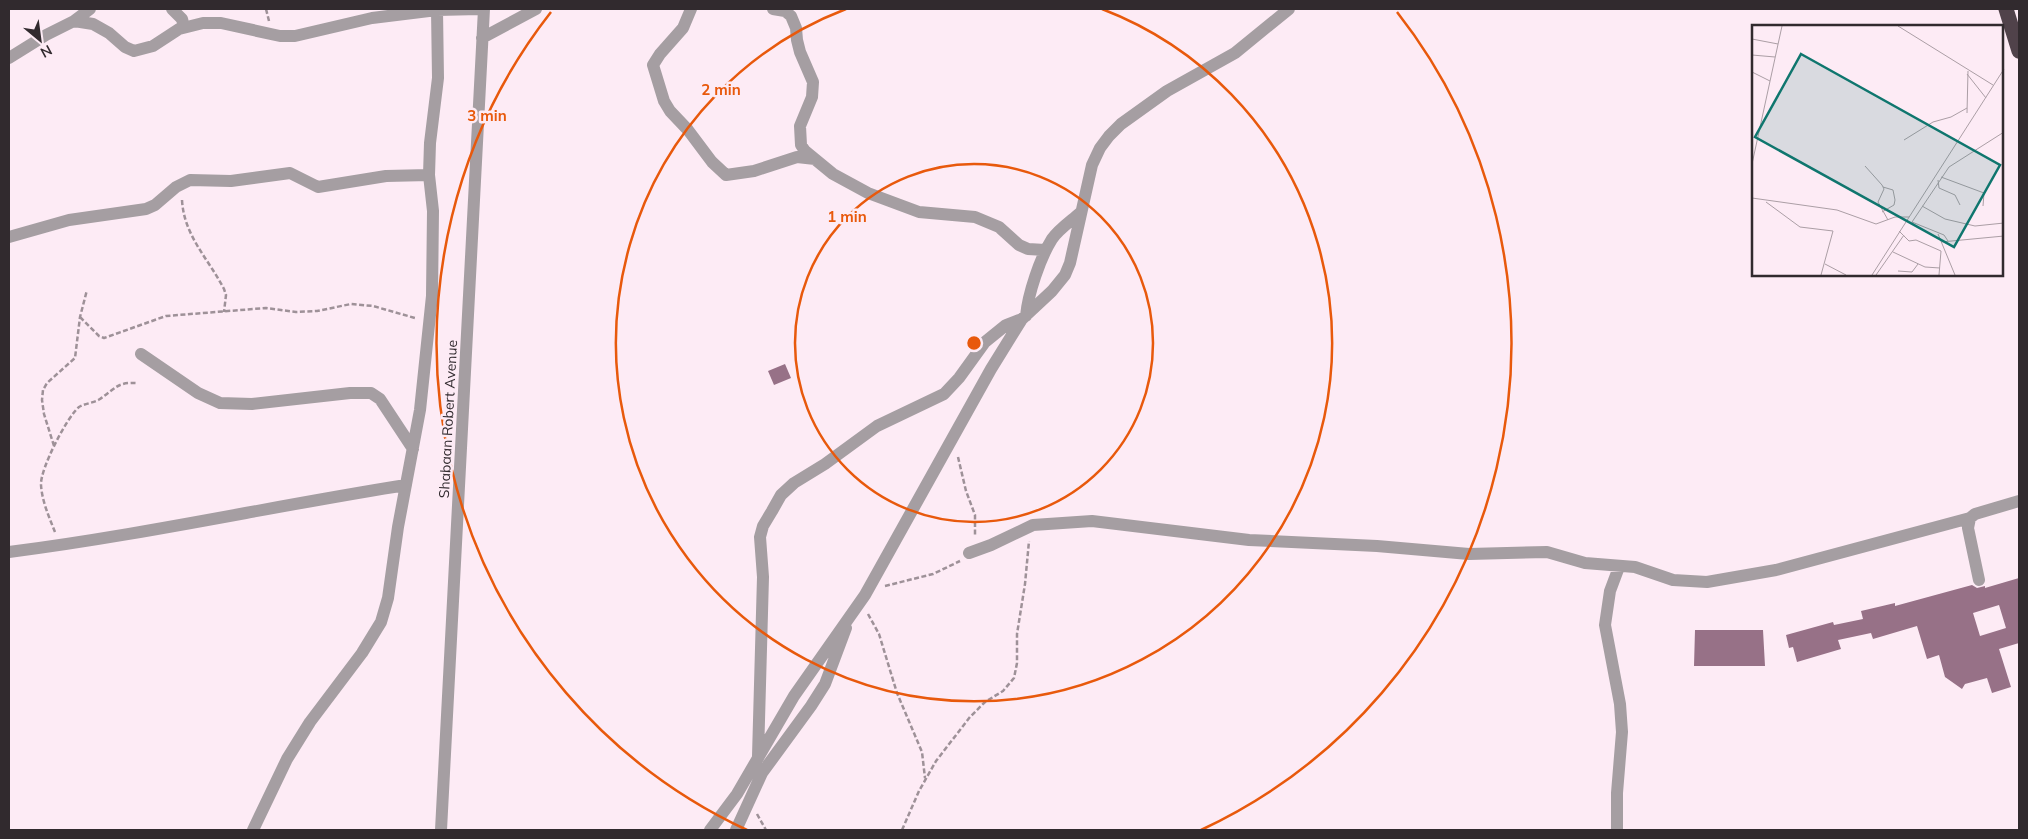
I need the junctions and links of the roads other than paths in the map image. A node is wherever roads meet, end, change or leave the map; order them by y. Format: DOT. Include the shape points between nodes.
graph roads {
  1 [pos="90,9"];
  2 [pos="172,9"];
  3 [pos="479,9"];
  4 [pos="484,9"];
  5 [pos="536,9"];
  6 [pos="691,9"];
  7 [pos="773,9"];
  8 [pos="1289,9"];
  9 [pos="2006,9"];
  10 [pos="438,10"];
  11 [pos="74,21"];
  12 [pos="184,27"];
  13 [pos="482,38"];
  14 [pos="2019,51"];
  15 [pos="9,58"];
  16 [pos="816,160"];
  17 [pos="429,175"];
  18 [pos="1080,213"];
  19 [pos="9,237"];
  20 [pos="1045,250"];
  21 [pos="1024,317"];
  22 [pos="141,354"];
  23 [pos="413,449"];
  24 [pos="406,485"];
  25 [pos="2019,501"];
  26 [pos="1970,518"];
  27 [pos="9,552"];
  28 [pos="969,553"];
  29 [pos="1619,567"];
  30 [pos="1979,580"];
  31 [pos="851,615"];
  32 [pos="758,758"];
  33 [pos="253,830"];
  34 [pos="442,830"];
  35 [pos="710,830"];
  36 [pos="736,830"];
  37 [pos="1617,830"];
  1 -- 11 [label="street"];
  2 -- 12 [label="street" via="182,19"];
  3 -- 10 [label="street"];
  4 -- 13 [label="street, Shabaan Robert Avenue"];
  5 -- 13 [label="street"];
  6 -- 16 [label="street" via="683,28 653,65 670,111 712,162 726,175 754,171 798,157"];
  7 -- 16 [label="street" via="791,16 800,52 814,82 812,97 800,126 800,138 803,148"];
  8 -- 18 [label="street" via="1235,52 1167,91 1121,124 1100,148 1092,165"];
  9 -- 14 [label="highway"];
  10 -- 12 [label="street" via="372,18 295,36 221,24"];
  10 -- 17 [label="street" via="438,78"];
  11 -- 12 [label="street" via="93,24 134,51 153,46"];
  11 -- 15 [label="street"];
  13 -- 34 [label="street, Shabaan Robert Avenue"];
  16 -- 20 [label="street" via="833,174 868,193 919,212 975,217 999,227 1028,249"];
  17 -- 19 [label="street" via="386,176 318,186 290,173 231,181 190,180 146,209 69,220"];
  17 -- 23 [label="street" via="433,211 432,296"];
  18 -- 20 [label="street"];
  18 -- 21 [label="street" via="1065,275"];
  20 -- 21 [label="street"];
  21 -- 31 [label="street"];
  21 -- 32 [label="street" via="1006,325 985,342 960,378 944,394 877,426 781,495 760,537 763,577"];
  22 -- 23 [label="street" via="198,393 220,403 252,404 370,393 380,399"];
  23 -- 24 [label="street"];
  24 -- 27 [label="street"];
  24 -- 33 [label="street" via="388,598 381,622 287,759"];
  25 -- 26 [label="street"];
  26 -- 29 [label="street" via="1738,578 1688,582 1635,567"];
  26 -- 30 [label="street" via="1968,528"];
  28 -- 29 [label="street" via="1032,525 1092,521 1249,540 1469,554 1548,552 1585,563"];
  29 -- 37 [label="street" via="1610,592 1605,625 1622,732"];
  31 -- 32 [label="street" via="794,696"];
  31 -- 36 [label="street" via="825,684 762,773"];
  32 -- 35 [label="street"];
}
